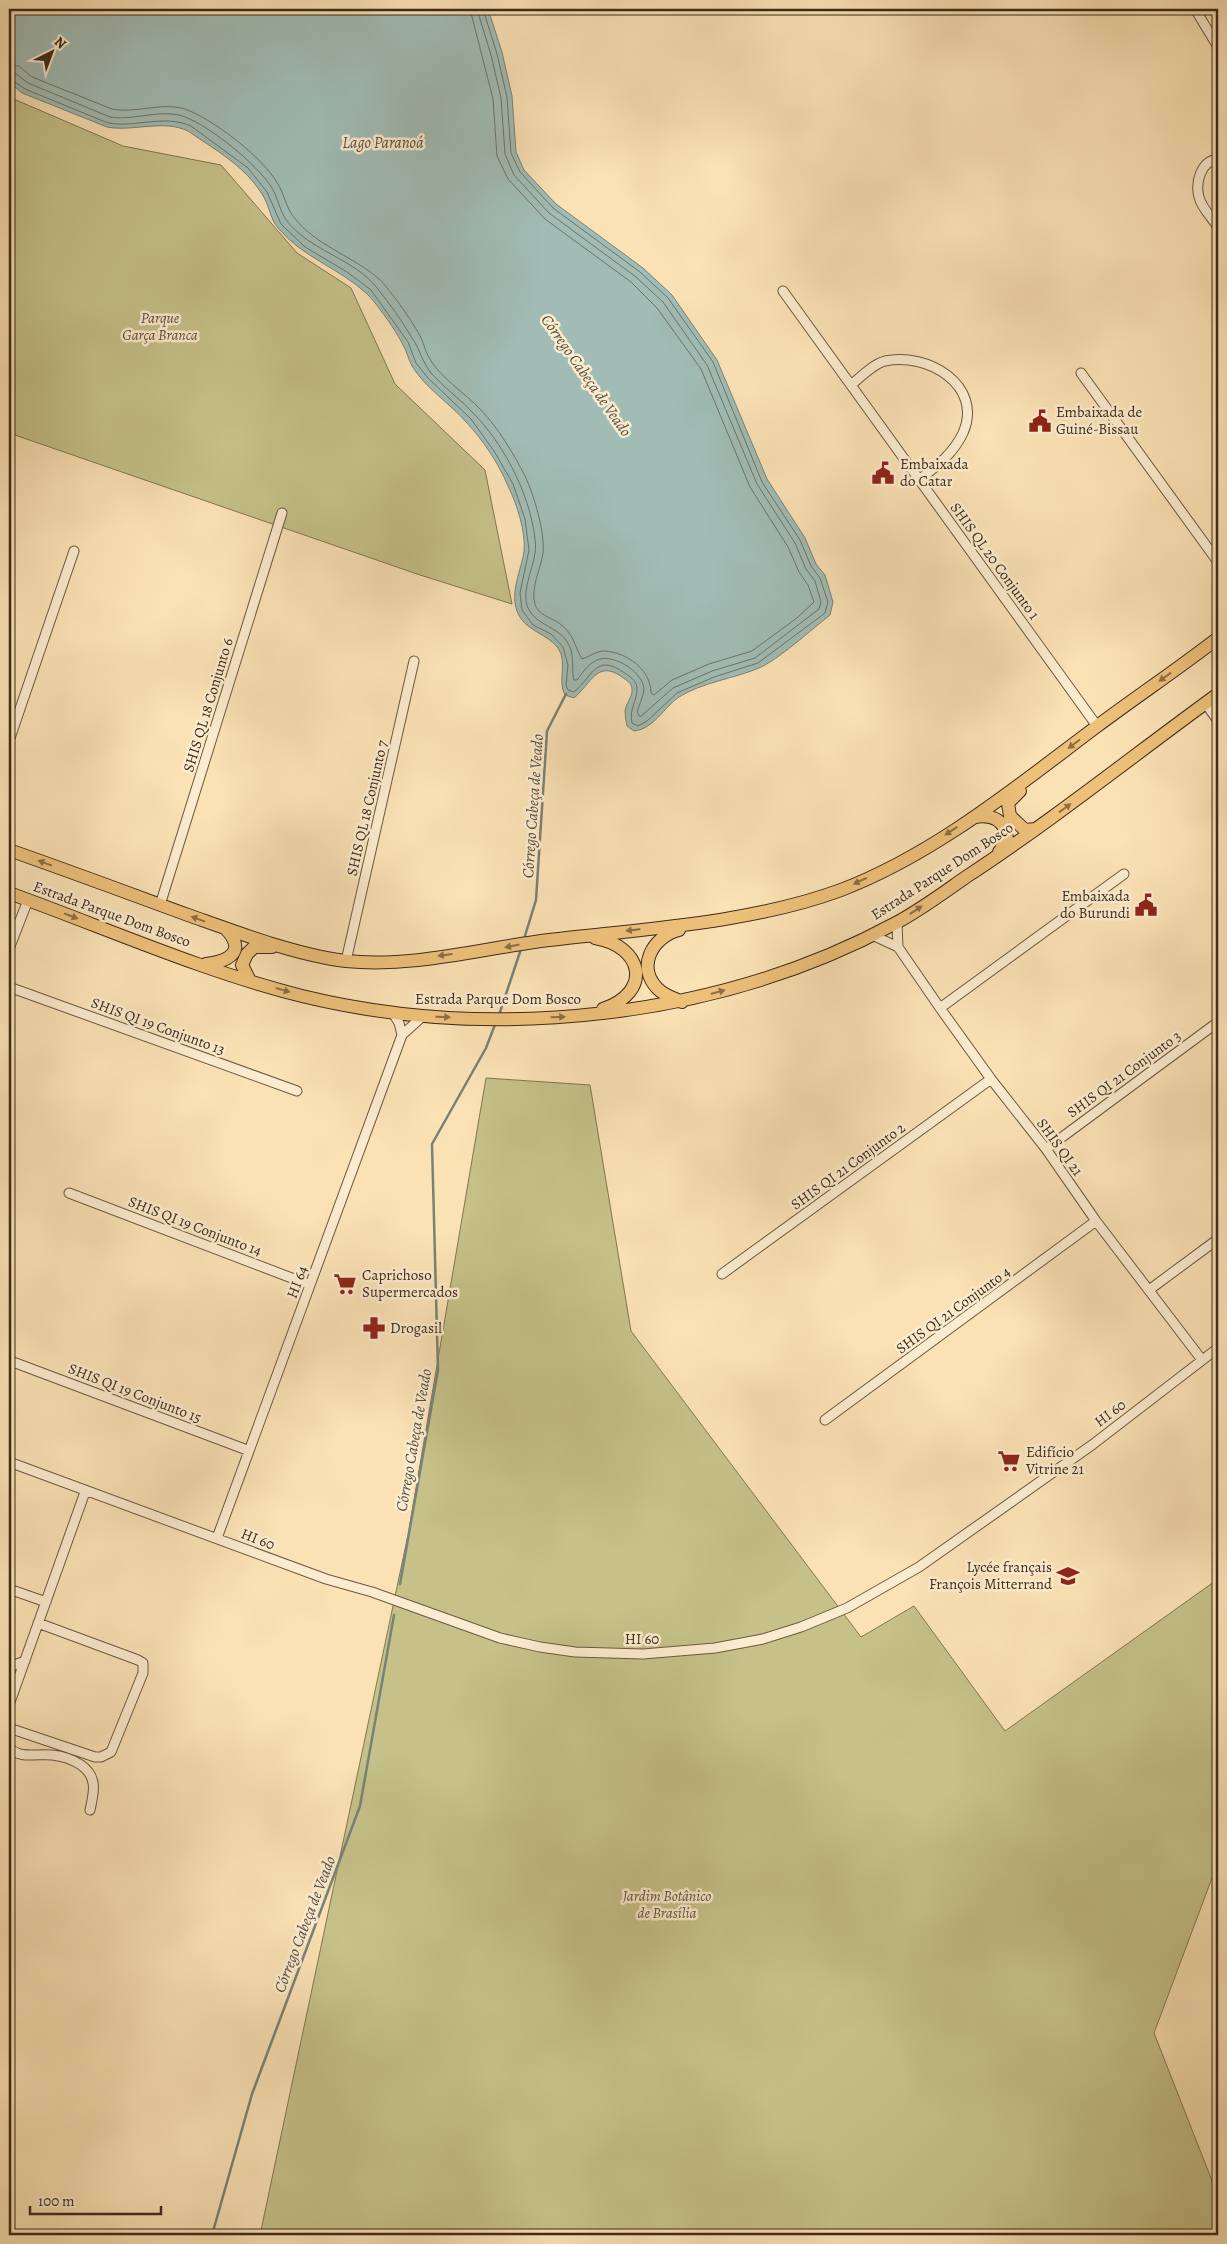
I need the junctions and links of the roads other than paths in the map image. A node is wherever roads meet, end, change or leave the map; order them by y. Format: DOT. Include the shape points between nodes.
graph roads {
  1 [pos="1195,9"];
  2 [pos="1218,47"];
  3 [pos="1218,159"];
  4 [pos="1218,227"];
  5 [pos="783,291"];
  6 [pos="1081,372"];
  7 [pos="851,385"];
  8 [pos="920,480"];
  9 [pos="282,514"];
  10 [pos="74,551"];
  11 [pos="1218,562"];
  12 [pos="1218,638"];
  13 [pos="1218,648"];
  14 [pos="1205,649"];
  15 [pos="414,661"];
  16 [pos="1214,698"];
  17 [pos="1218,721"];
  18 [pos="1097,726"];
  19 [pos="9,741"];
  20 [pos="1034,774"];
  21 [pos="972,817"];
  22 [pos="1036,829"];
  23 [pos="9,850"];
  24 [pos="997,857"];
  25 [pos="1124,874"];
  26 [pos="9,893"];
  27 [pos="28,900"];
  28 [pos="160,905"];
  29 [pos="699,922"];
  30 [pos="897,923"];
  31 [pos="224,928"];
  32 [pos="872,935"];
  33 [pos="586,936"];
  34 [pos="898,948"];
  35 [pos="9,949"];
  36 [pos="295,949"];
  37 [pos="346,961"];
  38 [pos="203,964"];
  39 [pos="250,981"];
  40 [pos="9,987"];
  41 [pos="682,1002"];
  42 [pos="940,1008"];
  43 [pos="393,1014"];
  44 [pos="423,1016"];
  45 [pos="582,1017"];
  46 [pos="1218,1022"];
  47 [pos="402,1035"];
  48 [pos="991,1079"];
  49 [pos="297,1092"];
  50 [pos="1046,1149"];
  51 [pos="70,1193"];
  52 [pos="1096,1222"];
  53 [pos="1218,1239"];
  54 [pos="722,1274"];
  55 [pos="310,1285"];
  56 [pos="1149,1290"];
  57 [pos="1218,1348"];
  58 [pos="1202,1360"];
  59 [pos="13,1362"];
  60 [pos="825,1420"];
  61 [pos="247,1450"];
  62 [pos="9,1462"];
  63 [pos="85,1492"];
  64 [pos="217,1538"];
  65 [pos="9,1589"];
  66 [pos="46,1602"];
  67 [pos="38,1623"];
  68 [pos="25,1661"];
  69 [pos="9,1667"];
  70 [pos="9,1705"];
  71 [pos="9,1728"];
  72 [pos="9,1747"];
  73 [pos="90,1810"];
  1 -- 2 [label="street"];
  3 -- 4 [label="street" via="1211,160 1203,168 1198,190 1200,200"];
  5 -- 7 [label="street, SHIS QL 20 Conjunto 1"];
  6 -- 11 [label="street"];
  7 -- 8 [label="street, SHIS QL 20 Conjunto 1"];
  7 -- 8 [label="street" via="886,361 933,366 952,378 968,411 963,433 950,456"];
  8 -- 18 [label="street, SHIS QL 20 Conjunto 1"];
  9 -- 28 [label="street, SHIS QL 18 Conjunto 6"];
  10 -- 19 [label="street"];
  12 -- 14 [label="main road, Estrada Parque Dom Bosco"];
  13 -- 14 [label="main road"];
  14 -- 18 [label="main road, Estrada Parque Dom Bosco, one-way"];
  15 -- 37 [label="street, SHIS QL 18 Conjunto 7"];
  16 -- 17 [label="street"];
  22 -- 16 [label="main road, Estrada Parque Dom Bosco, one-way"];
  18 -- 20 [label="main road, Estrada Parque Dom Bosco, one-way"];
  20 -- 21 [label="main road, Estrada Parque Dom Bosco"];
  20 -- 22 [label="main road" via="1010,799 1007,809 1021,828"];
  21 -- 24 [label="main road" via="989,815 1003,826 1007,840"];
  21 -- 29 [label="main road, Estrada Parque Dom Bosco, one-way" via="935,842 840,890 772,909"];
  22 -- 24 [label="main road, Estrada Parque Dom Bosco"];
  28 -- 23 [label="main road, Estrada Parque Dom Bosco, one-way"];
  30 -- 24 [label="main road, Estrada Parque Dom Bosco, one-way"];
  25 -- 42 [label="street"];
  26 -- 27 [label="main road, Estrada Parque Dom Bosco"];
  27 -- 35 [label="street"];
  27 -- 38 [label="main road, Estrada Parque Dom Bosco, one-way"];
  31 -- 28 [label="main road, Estrada Parque Dom Bosco, one-way"];
  29 -- 33 [label="main road, Estrada Parque Dom Bosco, one-way"];
  29 -- 41 [label="main road" via="693,927 666,934 648,958 648,975 658,990"];
  30 -- 32 [label="main road, Estrada Parque Dom Bosco"];
  30 -- 34 [label="street"];
  31 -- 36 [label="main road, Estrada Parque Dom Bosco"];
  31 -- 38 [label="main road" via="234,938 234,953 220,962"];
  32 -- 34 [label="street, SHIS QI 21"];
  41 -- 32 [label="main road, Estrada Parque Dom Bosco, one-way" via="768,978"];
  33 -- 37 [label="main road, Estrada Parque Dom Bosco, one-way" via="402,961"];
  33 -- 45 [label="main road" via="615,944 628,953 635,962 636,976 628,996 617,1004"];
  34 -- 42 [label="street, SHIS QI 21"];
  36 -- 37 [label="main road, Estrada Parque Dom Bosco"];
  36 -- 39 [label="main road" via="259,946 250,950 242,965"];
  38 -- 39 [label="main road, Estrada Parque Dom Bosco"];
  39 -- 43 [label="main road, Estrada Parque Dom Bosco, one-way" via="302,996"];
  40 -- 49 [label="street, SHIS QI 19 Conjunto 13"];
  41 -- 45 [label="main road, Estrada Parque Dom Bosco"];
  42 -- 48 [label="street, SHIS QI 21"];
  43 -- 44 [label="main road, Estrada Parque Dom Bosco"];
  43 -- 47 [label="street"];
  44 -- 45 [label="main road, Estrada Parque Dom Bosco, one-way"];
  44 -- 47 [label="street, HI 64"];
  46 -- 50 [label="street, SHIS QI 21 Conjunto 3"];
  47 -- 55 [label="street, HI 64"];
  48 -- 50 [label="street, SHIS QI 21"];
  48 -- 54 [label="street, SHIS QI 21 Conjunto 2"];
  50 -- 52 [label="street, SHIS QI 21"];
  51 -- 55 [label="street, SHIS QI 19 Conjunto 14"];
  52 -- 56 [label="street, SHIS QI 21"];
  52 -- 60 [label="street, SHIS QI 21 Conjunto 4"];
  53 -- 56 [label="street"];
  55 -- 61 [label="street, HI 64"];
  56 -- 58 [label="street, SHIS QI 21"];
  57 -- 58 [label="street, HI 60"];
  58 -- 64 [label="street, HI 60" via="1092,1445 910,1572 847,1608 801,1627 738,1644 643,1654 575,1652 540,1647 459,1624"];
  59 -- 61 [label="street, SHIS QI 19 Conjunto 15"];
  61 -- 64 [label="street, HI 64"];
  62 -- 63 [label="street, HI 60"];
  63 -- 64 [label="street, HI 60"];
  63 -- 66 [label="street"];
  65 -- 66 [label="street"];
  66 -- 67 [label="street"];
  67 -- 68 [label="street"];
  67 -- 71 [label="street" via="138,1660 143,1663 143,1673 107,1755 94,1757"];
  68 -- 69 [label="street"];
  68 -- 70 [label="street"];
  72 -- 73 [label="street" via="18,1754 53,1755 74,1760 84,1767 94,1780"];
}
